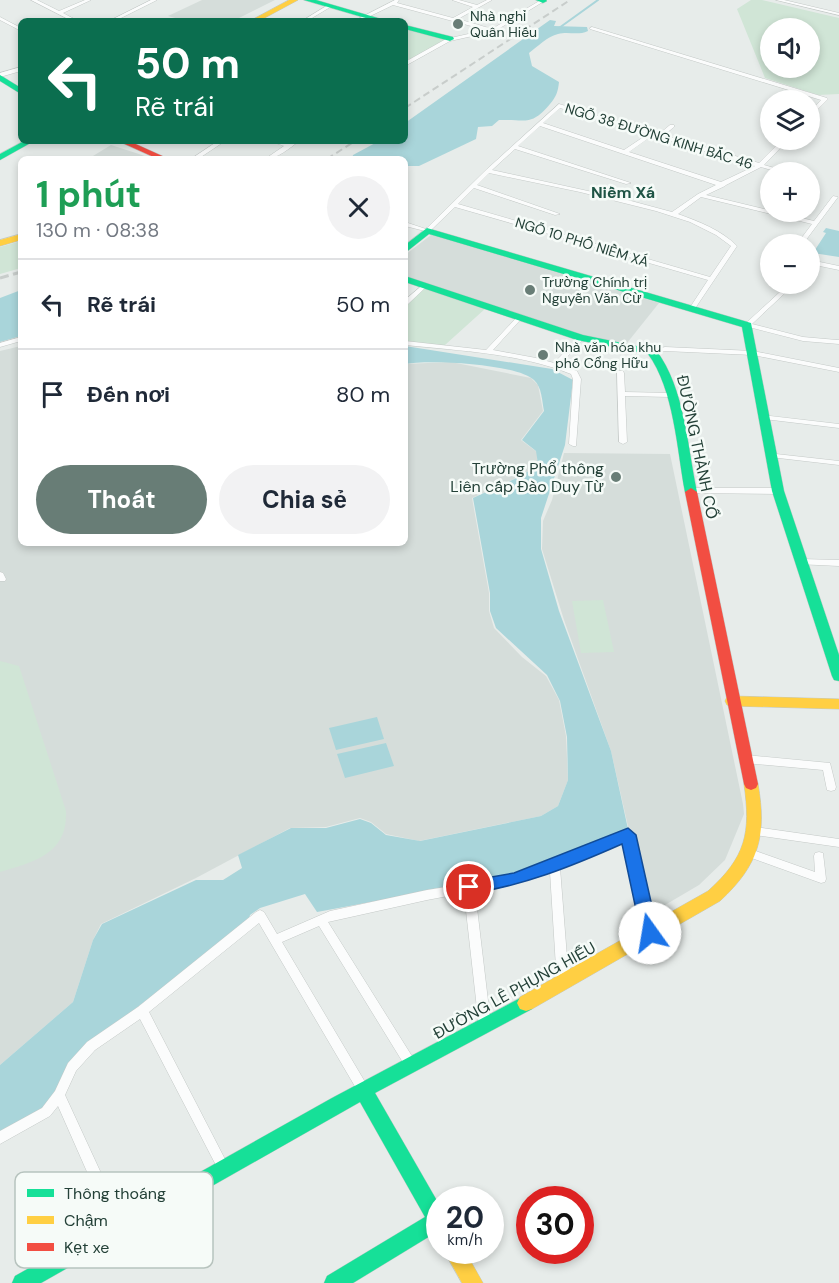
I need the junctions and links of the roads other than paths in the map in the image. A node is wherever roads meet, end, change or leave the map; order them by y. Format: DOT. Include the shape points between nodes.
graph roads {
  1 [pos="33,0"];
  2 [pos="89,0"];
  3 [pos="155,0"];
  4 [pos="294,0"];
  5 [pos="308,0"];
  6 [pos="399,0"];
  7 [pos="454,0"];
  8 [pos="490,0"];
  9 [pos="542,0"];
  10 [pos="778,0"];
  11 [pos="393,3"];
  12 [pos="330,6"];
  13 [pos="478,7"];
  14 [pos="59,13"];
  15 [pos="839,14"];
  16 [pos="70,18"];
  17 [pos="117,18"];
  18 [pos="260,18"];
  19 [pos="308,18"];
  20 [pos="360,18"];
  21 [pos="455,19"];
  22 [pos="1,20"];
  23 [pos="18,28"];
  24 [pos="408,28"];
  25 [pos="592,28"];
  26 [pos="493,30"];
  27 [pos="450,39"];
  28 [pos="408,61"];
  29 [pos="18,70"];
  30 [pos="0,76"];
  31 [pos="18,90"];
  32 [pos="795,90"];
  33 [pos="540,124"];
  34 [pos="672,126"];
  35 [pos="651,134"];
  36 [pos="659,136"];
  37 [pos="24,144"];
  38 [pos="129,144"];
  39 [pos="217,144"];
  40 [pos="283,144"];
  41 [pos="292,144"];
  42 [pos="290,146"];
  43 [pos="514,147"];
  44 [pos="775,150"];
  45 [pos="625,152"];
  46 [pos="158,156"];
  47 [pos="199,156"];
  48 [pos="273,156"];
  49 [pos="0,157"];
  50 [pos="759,166"];
  51 [pos="488,171"];
  52 [pos="628,183"];
  53 [pos="723,185"];
  54 [pos="474,186"];
  55 [pos="700,195"];
  56 [pos="835,197"];
  57 [pos="454,205"];
  58 [pos="557,214"];
  59 [pos="674,214"];
  60 [pos="814,223"];
  61 [pos="408,225"];
  62 [pos="427,231"];
  63 [pos="807,234"];
  64 [pos="18,238"];
  65 [pos="0,243"];
  66 [pos="408,247"];
  67 [pos="820,264"];
  68 [pos="839,268"];
  69 [pos="710,279"];
  70 [pos="408,280"];
  71 [pos="425,285"];
  72 [pos="781,294"];
  73 [pos="408,301"];
  74 [pos="692,309"];
  75 [pos="520,317"];
  76 [pos="747,325"];
  77 [pos="581,338"];
  78 [pos="18,340"];
  79 [pos="837,342"];
  80 [pos="408,343"];
  81 [pos="0,345"];
  82 [pos="651,352"];
  83 [pos="487,353"];
  84 [pos="753,353"];
  85 [pos="555,366"];
  86 [pos="839,370"];
  87 [pos="620,373"];
  88 [pos="621,394"];
  89 [pos="671,395"];
  90 [pos="764,417"];
  91 [pos="839,426"];
  92 [pos="623,442"];
  93 [pos="573,444"];
  94 [pos="770,455"];
  95 [pos="839,463"];
  96 [pos="690,491"];
  97 [pos="778,491"];
  98 [pos="800,562"];
  99 [pos="839,563"];
  100 [pos="839,676"];
  101 [pos="732,701"];
  102 [pos="839,704"];
  103 [pos="745,759"];
  104 [pos="831,787"];
  105 [pos="755,831"];
  106 [pos="839,843"];
  107 [pos="750,853"];
  108 [pos="819,856"];
  109 [pos="555,866"];
  110 [pos="469,887"];
  111 [pos="321,920"];
  112 [pos="650,933"];
  113 [pos="276,940"];
  114 [pos="563,983"];
  115 [pos="142,1011"];
  116 [pos="485,1026"];
  117 [pos="411,1065"];
  118 [pos="364,1091"];
  119 [pos="59,1095"];
  120 [pos="0,1137"];
  121 [pos="224,1169"];
  122 [pos="94,1172"];
  123 [pos="213,1175"];
  124 [pos="426,1202"];
  125 [pos="426,1230"];
  126 [pos="462,1264"];
  127 [pos="60,1268"];
  128 [pos="46,1277"];
  129 [pos="339,1282"];
  130 [pos="22,1283"];
  131 [pos="473,1283"];
  1 -- 14 [label="street"];
  2 -- 14 [label="street"];
  3 -- 17 [label="street"];
  4 -- 18 [label="main road"];
  5 -- 12 [label="main road"];
  6 -- 11 [label="street"];
  7 -- 13 [label="street"];
  8 -- 13 [label="street"];
  9 -- 26 [label="street"];
  10 -- 15 [label="street"];
  11 -- 20 [label="street"];
  11 -- 21 [label="street"];
  12 -- 19 [label="street"];
  12 -- 20 [label="main road"];
  13 -- 21 [label="street"];
  14 -- 16 [label="street"];
  21 -- 26 [label="street"];
  22 -- 23 [label="street"];
  24 -- 27 [label="main road"];
  25 -- 32 [label="street"];
  26 -- 27 [label="street"];
  27 -- 28 [label="street"];
  29 -- 30 [label="street"];
  30 -- 31 [label="main road"];
  33 -- 35 [label="street, NGÕ 38 ĐƯỜNG KINH BẮC 46" via="559,106"];
  33 -- 43 [label="street"];
  33 -- 45 [label="street"];
  34 -- 36 [label="street"];
  35 -- 36 [label="street, NGÕ 38 ĐƯỜNG KINH BẮC 46"];
  35 -- 45 [label="street"];
  36 -- 50 [label="street, NGÕ 38 ĐƯỜNG KINH BẮC 46"];
  37 -- 49 [label="main road"];
  38 -- 46 [label="main road"];
  39 -- 47 [label="street"];
  40 -- 42 [label="street"];
  41 -- 42 [label="street"];
  42 -- 48 [label="street"];
  43 -- 51 [label="street"];
  43 -- 52 [label="street"];
  44 -- 50 [label="street"];
  45 -- 53 [label="street"];
  50 -- 53 [label="street"];
  51 -- 54 [label="street"];
  51 -- 59 [label="street"];
  53 -- 55 [label="street"];
  54 -- 57 [label="street"];
  54 -- 58 [label="street"];
  55 -- 59 [label="street"];
  55 -- 60 [label="street"];
  56 -- 60 [label="street"];
  57 -- 62 [label="street"];
  57 -- 69 [label="street, NGÕ 10 PHỐ NIỀM XÁ"];
  59 -- 69 [label="street" via="720,234 734,246"];
  60 -- 63 [label="street"];
  61 -- 62 [label="street"];
  62 -- 66 [label="main road"];
  62 -- 74 [label="main road"];
  64 -- 65 [label="main road"];
  67 -- 68 [label="street"];
  69 -- 74 [label="street"];
  70 -- 71 [label="main road"];
  71 -- 73 [label="street"];
  71 -- 75 [label="main road"];
  72 -- 76 [label="street"];
  74 -- 76 [label="main road"];
  75 -- 77 [label="main road"];
  75 -- 83 [label="street"];
  76 -- 79 [label="street" via="803,339"];
  76 -- 84 [label="main road"];
  77 -- 82 [label="main road"];
  77 -- 85 [label="street"];
  78 -- 81 [label="street"];
  80 -- 83 [label="street"];
  82 -- 84 [label="street" via="665,349"];
  82 -- 89 [label="main road, ĐƯỜNG THÀNH CỔ" via="661,362"];
  83 -- 85 [label="street"];
  84 -- 86 [label="street"];
  84 -- 90 [label="main road"];
  85 -- 93 [label="street" via="577,377"];
  87 -- 88 [label="street"];
  88 -- 89 [label="street"];
  88 -- 92 [label="street"];
  89 -- 96 [label="main road, ĐƯỜNG THÀNH CỔ"];
  90 -- 91 [label="street"];
  90 -- 94 [label="main road"];
  94 -- 95 [label="street"];
  94 -- 97 [label="main road"];
  96 -- 97 [label="street"];
  96 -- 101 [label="main road, ĐƯỜNG THÀNH CỔ"];
  97 -- 98 [label="main road"];
  98 -- 99 [label="street"];
  98 -- 100 [label="main road"];
  101 -- 102 [label="main road"];
  101 -- 103 [label="main road, ĐƯỜNG LÊ PHỤNG HIỂU"];
  103 -- 104 [label="street" via="827,766"];
  103 -- 105 [label="main road, ĐƯỜNG LÊ PHỤNG HIỂU" via="757,814"];
  105 -- 106 [label="street"];
  105 -- 107 [label="main road, ĐƯỜNG LÊ PHỤNG HIỂU"];
  107 -- 108 [label="street" via="821,879"];
  107 -- 112 [label="main road, ĐƯỜNG LÊ PHỤNG HIỂU" via="738,874 720,891"];
  109 -- 110 [label="street" via="514,880"];
  109 -- 112 [label="street" via="628,835"];
  109 -- 114 [label="street"];
  110 -- 111 [label="street"];
  110 -- 116 [label="street"];
  111 -- 113 [label="street"];
  111 -- 117 [label="street"];
  112 -- 114 [label="main road, ĐƯỜNG LÊ PHỤNG HIỂU"];
  113 -- 115 [label="street" via="260,915"];
  113 -- 118 [label="street"];
  114 -- 116 [label="main road, ĐƯỜNG LÊ PHỤNG HIỂU"];
  115 -- 119 [label="street" via="91,1046 72,1067"];
  115 -- 121 [label="street"];
  116 -- 117 [label="main road, ĐƯỜNG LÊ PHỤNG HIỂU"];
  117 -- 118 [label="main road, ĐƯỜNG LÊ PHỤNG HIỂU"];
  118 -- 121 [label="main road, ĐƯỜNG LÊ PHỤNG HIỂU"];
  118 -- 124 [label="main road"];
  119 -- 120 [label="street" via="46,1112"];
  119 -- 122 [label="street"];
  121 -- 123 [label="main road, ĐƯỜNG LÊ PHỤNG HIỂU"];
  125 -- 129 [label="main road"];
  126 -- 131 [label="main road"];
  127 -- 128 [label="main road, ĐƯỜNG LÊ PHỤNG HIỂU"];
  128 -- 130 [label="main road, ĐƯỜNG LÊ PHỤNG HIỂU"];
}
